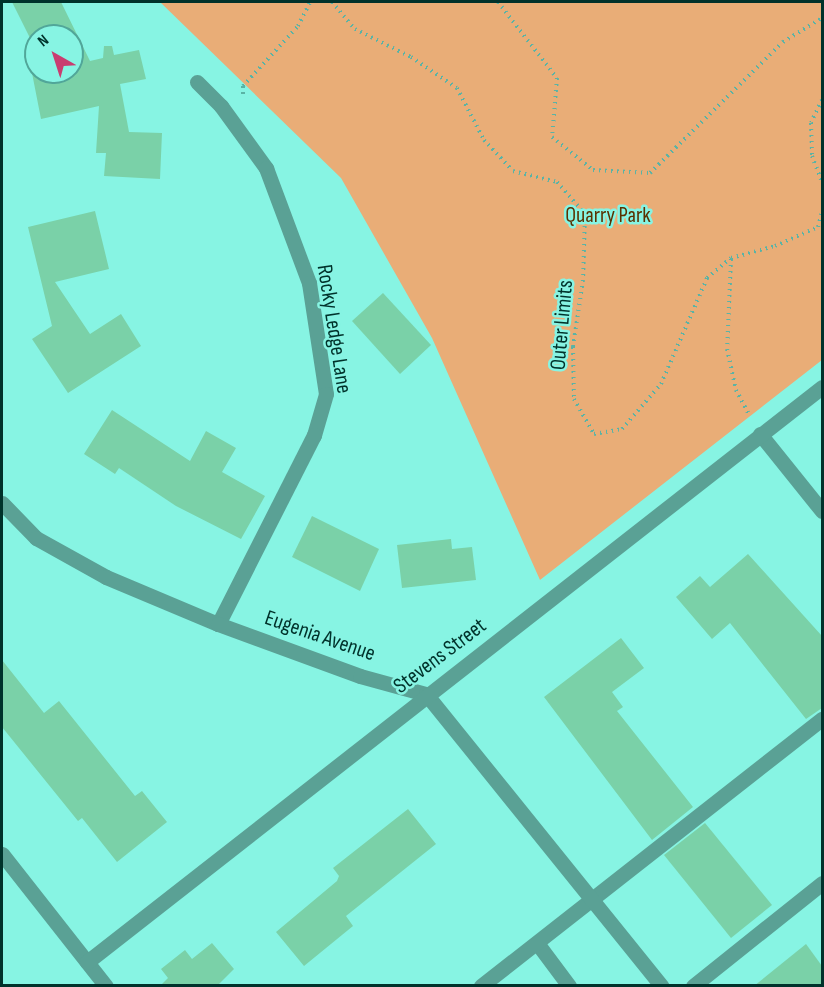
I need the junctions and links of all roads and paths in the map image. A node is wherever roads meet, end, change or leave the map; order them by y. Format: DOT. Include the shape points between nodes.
graph roads {
  1 [pos="310,2"];
  2 [pos="332,2"];
  3 [pos="498,2"];
  4 [pos="822,18"];
  5 [pos="197,82"];
  6 [pos="822,100"];
  7 [pos="240,133"];
  8 [pos="822,183"];
  9 [pos="822,212"];
  10 [pos="731,258"];
  11 [pos="822,387"];
  12 [pos="760,434"];
  13 [pos="2,503"];
  14 [pos="822,511"];
  15 [pos="218,624"];
  16 [pos="426,694"];
  17 [pos="822,719"];
  18 [pos="2,854"];
  19 [pos="822,882"];
  20 [pos="594,898"];
  21 [pos="537,943"];
  22 [pos="87,962"];
  23 [pos="106,986"];
  24 [pos="481,986"];
  25 [pos="569,986"];
  26 [pos="662,986"];
  27 [pos="693,986"];
  1 -- 7 [label="path" via="298,26 243,86"];
  2 -- 10 [label="path, Outer Limits" via="355,29 411,57 458,88 484,140 513,171 558,182 585,214 583,280 573,347 574,399 594,434 622,429 661,384 707,278"];
  3 -- 4 [label="path" via="557,78 552,137 593,170 650,173 783,42"];
  5 -- 7 [label="street, Rocky Ledge Lane"];
  6 -- 8 [label="path" via="811,123 812,156"];
  7 -- 15 [label="street, Rocky Ledge Lane" via="266,168 309,283 326,393 314,435"];
  9 -- 10 [label="path, Outer Limits" via="818,227 775,246"];
  10 -- 12 [label="path" via="727,350 736,390"];
  11 -- 12 [label="street, Stevens Street"];
  12 -- 14 [label="street"];
  12 -- 16 [label="street, Stevens Street"];
  13 -- 15 [label="street, Eugenia Avenue" via="36,538 64,555"];
  15 -- 16 [label="street, Eugenia Avenue" via="360,676"];
  16 -- 20 [label="street"];
  16 -- 22 [label="street, Stevens Street"];
  17 -- 20 [label="street"];
  18 -- 22 [label="street"];
  19 -- 27 [label="street"];
  20 -- 21 [label="street"];
  20 -- 26 [label="street"];
  21 -- 24 [label="street"];
  21 -- 25 [label="street"];
  22 -- 23 [label="street"];
}
